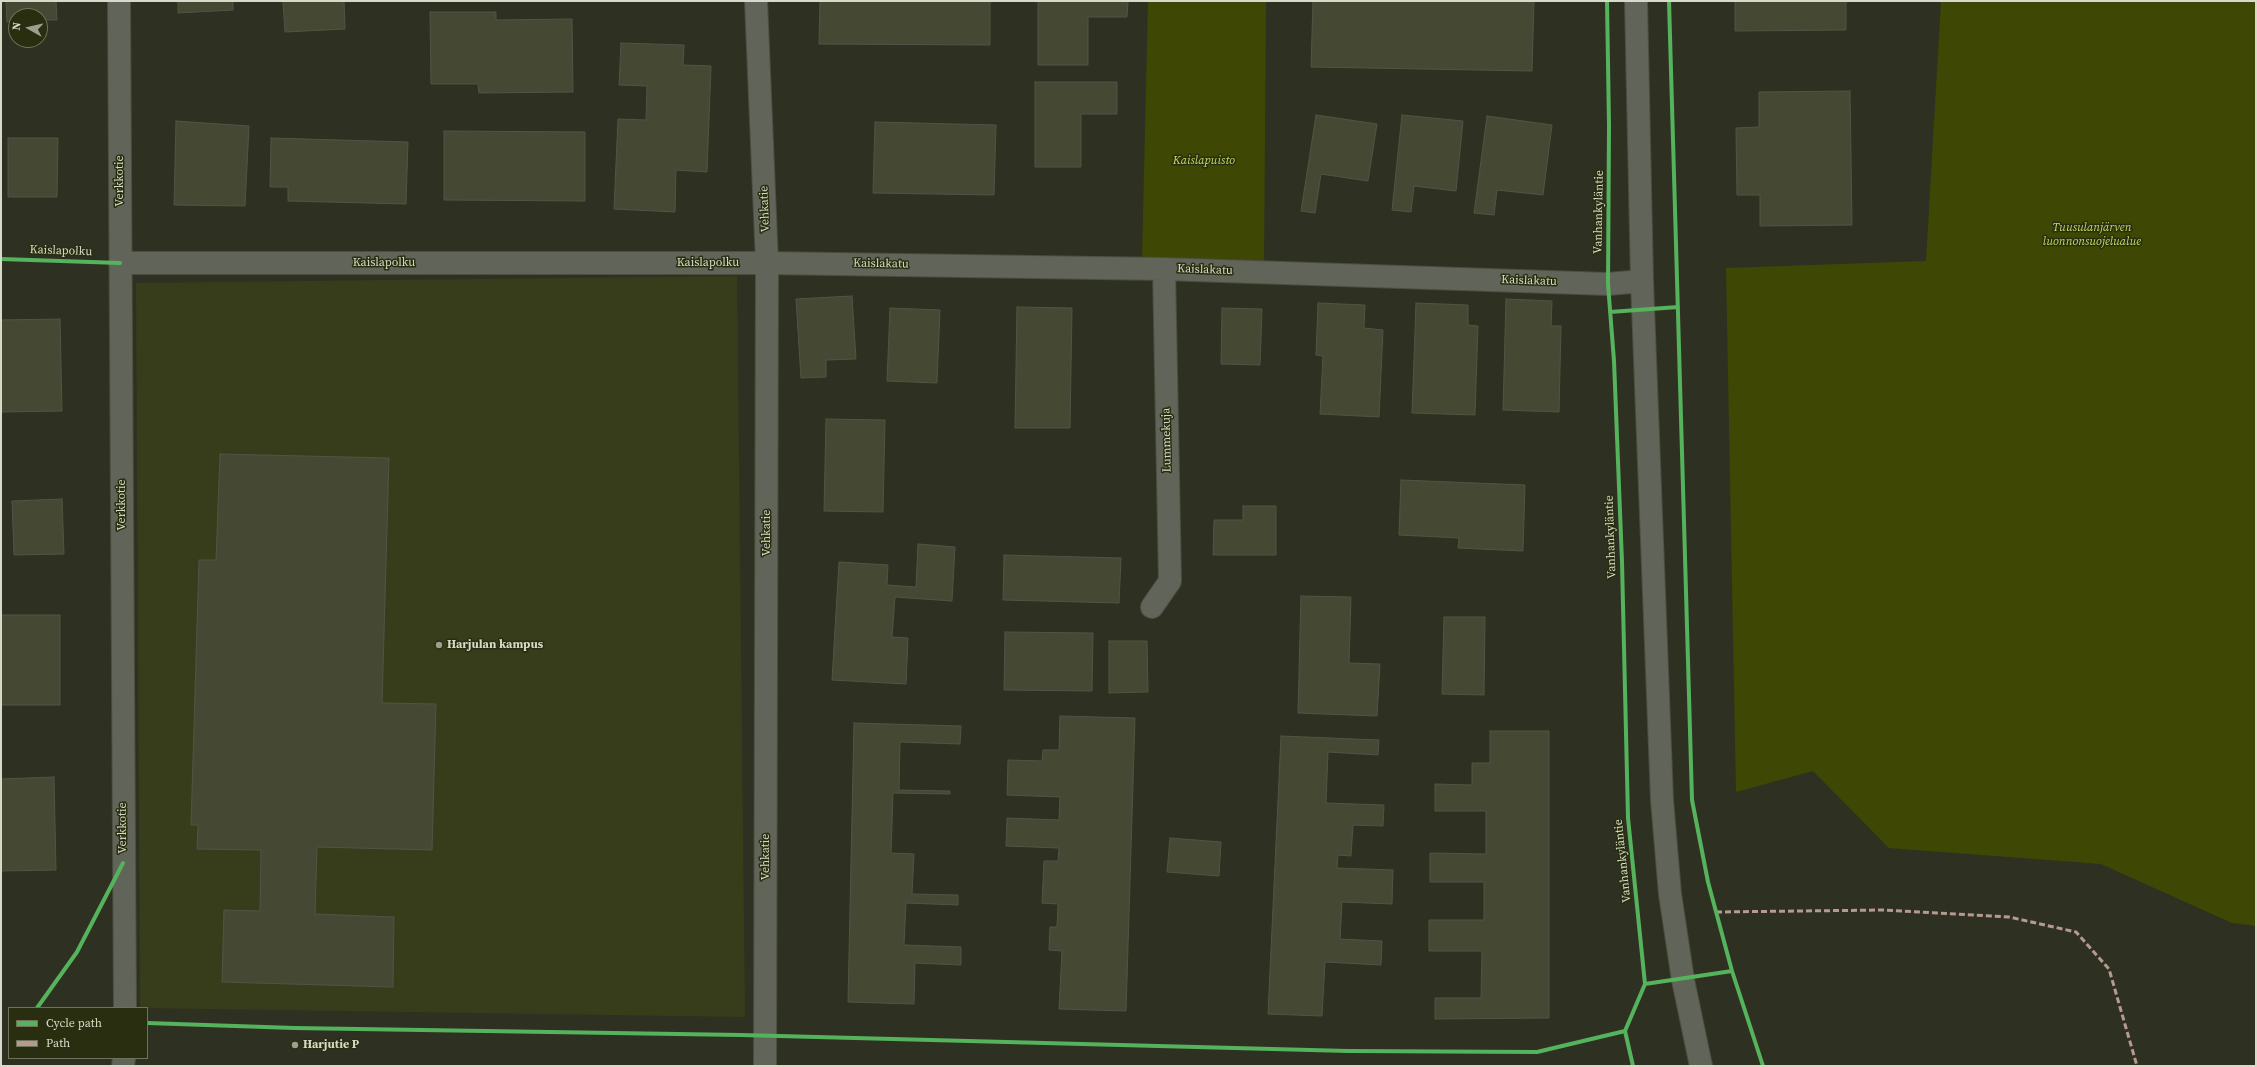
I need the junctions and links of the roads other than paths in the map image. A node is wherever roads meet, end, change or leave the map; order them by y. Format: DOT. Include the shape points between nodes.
graph roads {
  1 [pos="120,1"];
  2 [pos="756,1"];
  3 [pos="1636,1"];
  4 [pos="120,262"];
  5 [pos="768,263"];
  6 [pos="1164,269"];
  7 [pos="1642,281"];
  8 [pos="1152,607"];
  9 [pos="124,1007"];
  10 [pos="765,1066"];
  11 [pos="1700,1066"];
  1 -- 4 [label="street, Verkkotie"];
  2 -- 5 [label="street, Vehkatie"];
  3 -- 7 [label="street"];
  4 -- 5 [label="street, Kaislapolku"];
  4 -- 9 [label="street, Verkkotie"];
  5 -- 6 [label="street, Kaislakatu"];
  5 -- 10 [label="street, Vehkatie"];
  6 -- 7 [label="street, Kaislakatu" via="1608,284"];
  6 -- 8 [label="street, Lummekuja" via="1170,580"];
  7 -- 11 [label="street" via="1662,800 1670,894 1682,980"];
}
